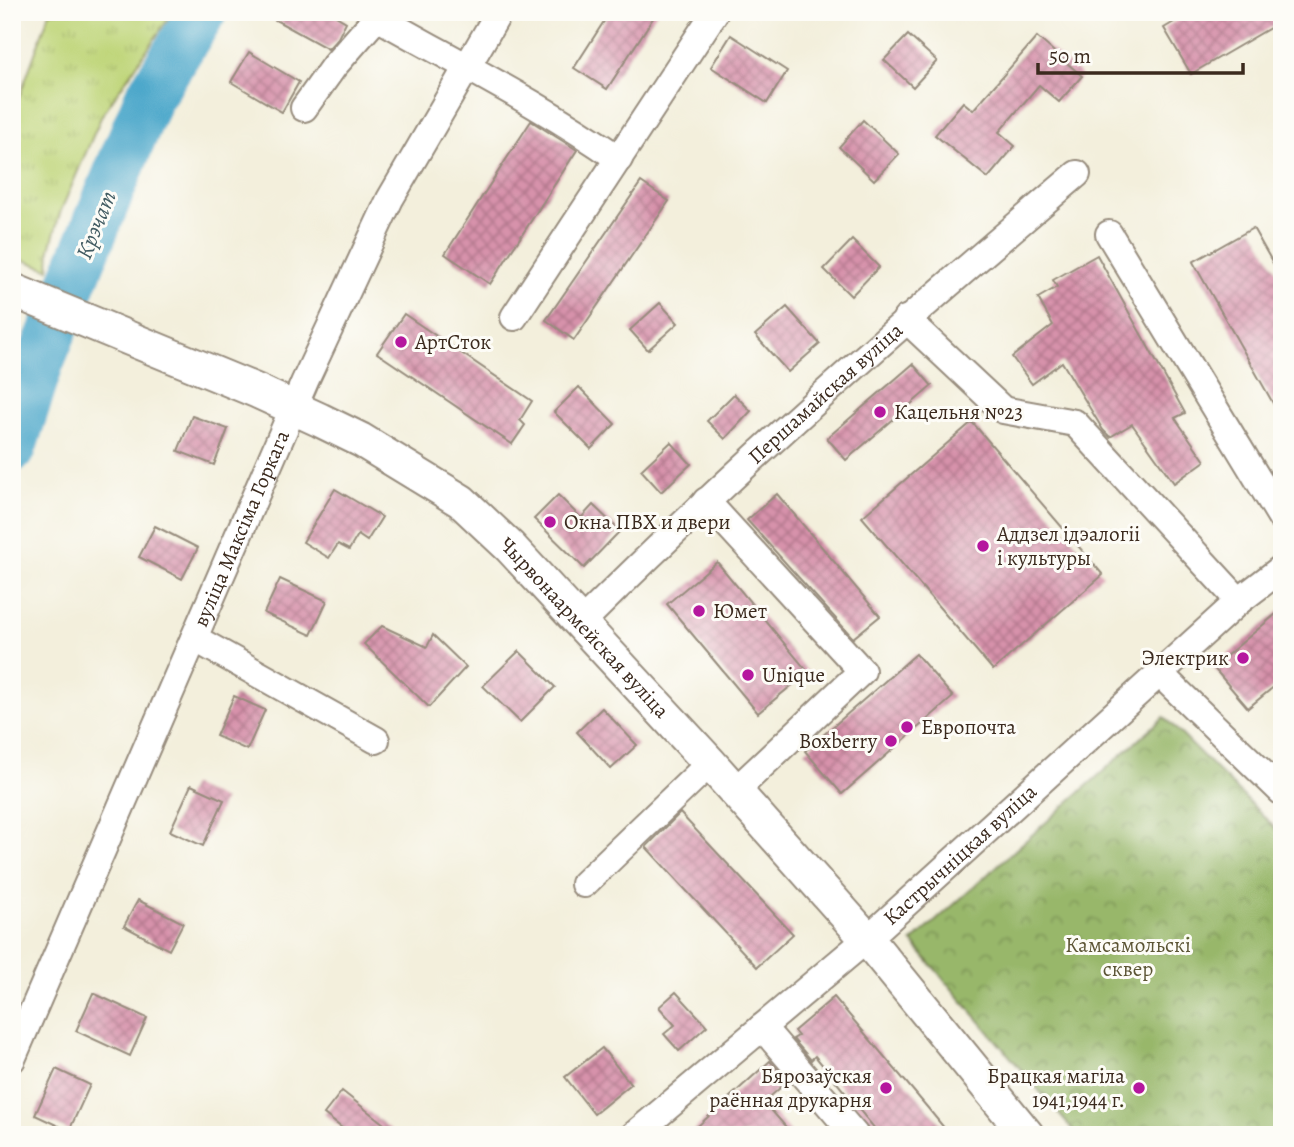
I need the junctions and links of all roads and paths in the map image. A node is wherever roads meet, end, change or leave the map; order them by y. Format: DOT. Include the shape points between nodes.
graph roads {
  1 [pos="499,12"];
  2 [pos="715,12"];
  3 [pos="376,15"];
  4 [pos="467,65"];
  5 [pos="304,108"];
  6 [pos="619,159"];
  7 [pos="1077,174"];
  8 [pos="1109,234"];
  9 [pos="14,290"];
  10 [pos="514,317"];
  11 [pos="906,319"];
  12 [pos="293,408"];
  13 [pos="706,501"];
  14 [pos="1282,519"];
  15 [pos="1282,568"];
  16 [pos="1239,601"];
  17 [pos="582,622"];
  18 [pos="194,638"];
  19 [pos="1159,673"];
  20 [pos="376,740"];
  21 [pos="710,763"];
  22 [pos="735,791"];
  23 [pos="1282,792"];
  24 [pos="584,884"];
  25 [pos="867,939"];
  26 [pos="762,1027"];
  27 [pos="12,1059"];
  28 [pos="634,1135"];
  29 [pos="855,1135"];
  30 [pos="1027,1135"];
  1 -- 4 [label="street, вуліца Максіма Горкага"];
  2 -- 6 [label="street"];
  3 -- 4 [label="street"];
  3 -- 5 [label="street"];
  4 -- 6 [label="street"];
  4 -- 12 [label="street, вуліца Максіма Горкага" via="390,199"];
  6 -- 10 [label="street"];
  7 -- 11 [label="street, Першамайская вуліца"];
  8 -- 14 [label="street"];
  9 -- 12 [label="main road, Чырвонаармейская вуліца"];
  11 -- 13 [label="street, Першамайская вуліца"];
  11 -- 16 [label="street" via="1003,410 1075,423"];
  12 -- 17 [label="main road, Чырвонаармейская вуліца" via="361,440 461,501"];
  12 -- 18 [label="street, вуліца Максіма Горкага"];
  13 -- 17 [label="street, Першамайская вуліца"];
  13 -- 22 [label="street" via="862,671"];
  15 -- 16 [label="street, Кастрычніцкая вуліца"];
  16 -- 19 [label="street, Кастрычніцкая вуліца"];
  17 -- 21 [label="main road, Чырвонаармейская вуліца"];
  18 -- 20 [label="street"];
  18 -- 27 [label="street, вуліца Максіма Горкага"];
  19 -- 23 [label="street"];
  19 -- 25 [label="street, Кастрычніцкая вуліца"];
  21 -- 22 [label="main road, Чырвонаармейская вуліца"];
  21 -- 24 [label="street"];
  22 -- 25 [label="main road, Чырвонаармейская вуліца"];
  25 -- 26 [label="street, Кастрычніцкая вуліца"];
  25 -- 30 [label="main road, Чырвонаармейская вуліца"];
  26 -- 28 [label="street, Кастрычніцкая вуліца"];
  26 -- 29 [label="street"];
}
